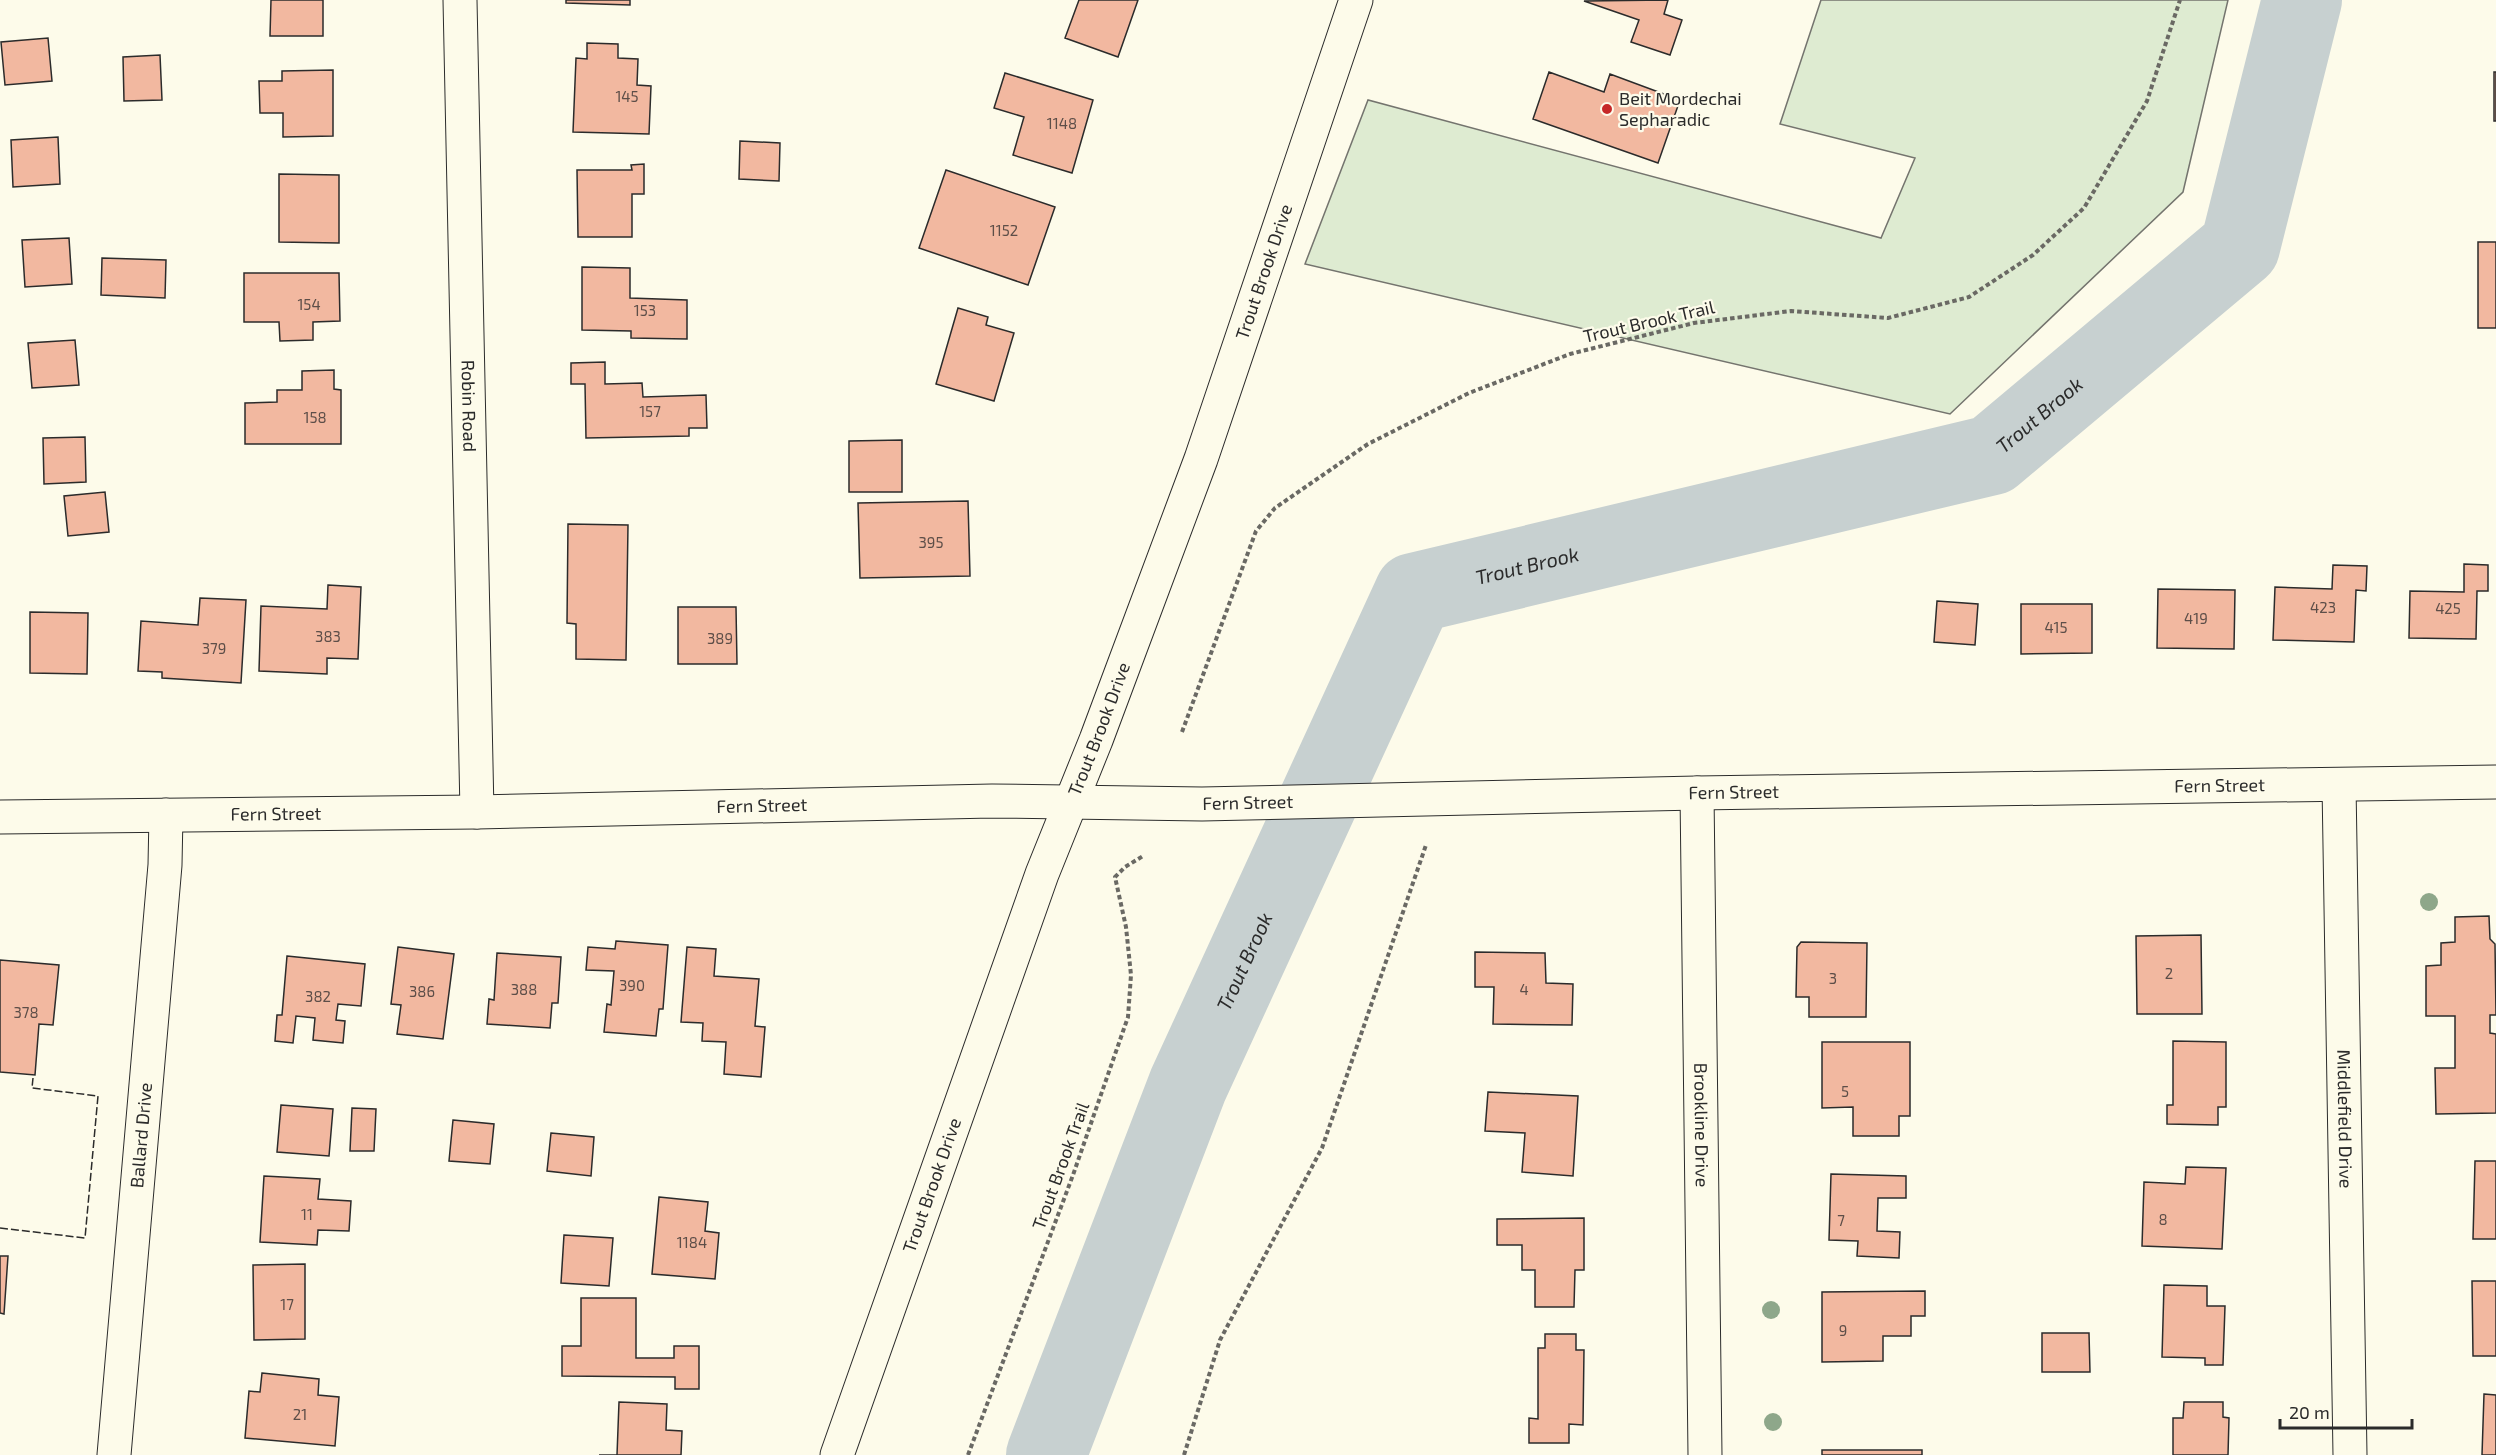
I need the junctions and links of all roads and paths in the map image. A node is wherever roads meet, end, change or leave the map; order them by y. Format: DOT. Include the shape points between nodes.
graph roads {
  1 [pos="460,0"];
  2 [pos="1356,0"];
  3 [pos="2180,0"];
  4 [pos="1182,732"];
  5 [pos="2496,782"];
  6 [pos="2339,785"];
  7 [pos="1697,793"];
  8 [pos="1070,803"];
  9 [pos="477,812"];
  10 [pos="166,815"];
  11 [pos="0,817"];
  12 [pos="1426,845"];
  13 [pos="1143,856"];
  14 [pos="114,1455"];
  15 [pos="837,1455"];
  16 [pos="968,1455"];
  17 [pos="1184,1455"];
  18 [pos="1705,1455"];
  19 [pos="2350,1455"];
  1 -- 9 [label="street, Robin Road"];
  2 -- 8 [label="street, Trout Brook Drive" via="1201,459"];
  3 -- 4 [label="path, Trout Brook Trail" via="2147,100 2084,208 2033,255 1969,297 1888,318 1791,311 1694,323 1570,354 1469,393 1368,444 1275,508 1256,531"];
  5 -- 6 [label="street, Fern Street"];
  6 -- 7 [label="street, Fern Street"];
  6 -- 19 [label="street, Middlefield Drive"];
  7 -- 8 [label="street, Fern Street" via="1202,804"];
  7 -- 18 [label="street, Brookline Drive"];
  8 -- 9 [label="street, Fern Street" via="980,801"];
  8 -- 15 [label="street, Trout Brook Drive"];
  9 -- 10 [label="street, Fern Street"];
  10 -- 11 [label="street, Fern Street"];
  10 -- 14 [label="street, Ballard Drive" via="165,865"];
  12 -- 17 [label="path" via="1322,1148 1220,1340"];
  13 -- 16 [label="path, Trout Brook Trail" via="1115,877 1131,975 1128,1017"];
}
